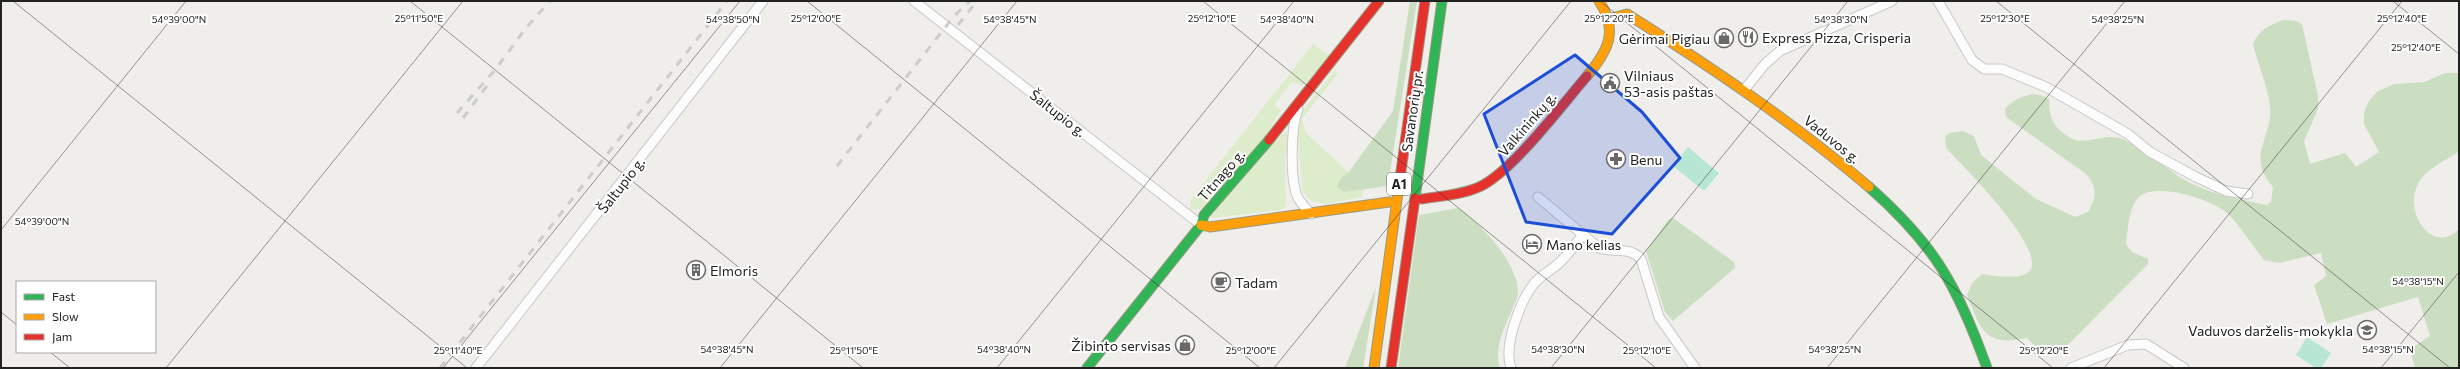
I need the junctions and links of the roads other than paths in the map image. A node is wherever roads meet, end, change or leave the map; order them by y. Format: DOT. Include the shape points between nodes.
graph roads {
  1 [pos="763,1"];
  2 [pos="914,1"];
  3 [pos="1379,1"];
  4 [pos="1425,1"];
  5 [pos="1442,1"];
  6 [pos="1599,1"];
  7 [pos="1892,1"];
  8 [pos="1938,1"];
  9 [pos="1608,19"];
  10 [pos="1745,89"];
  11 [pos="1302,98"];
  12 [pos="2248,194"];
  13 [pos="1538,197"];
  14 [pos="1422,199"];
  15 [pos="1389,202"];
  16 [pos="1311,214"];
  17 [pos="1201,226"];
  18 [pos="1583,235"];
  19 [pos="476,368"];
  20 [pos="1087,368"];
  21 [pos="1374,368"];
  22 [pos="1391,368"];
  23 [pos="1511,368"];
  24 [pos="1695,368"];
  25 [pos="1987,368"];
  26 [pos="2071,368"];
  27 [pos="2184,368"];
  1 -- 19 [label="street, Šaltupio g."];
  2 -- 17 [label="street, Šaltupio g."];
  3 -- 11 [label="main road, Titnago g."];
  4 -- 21 [label="main road, Savanorių pr. / A1"];
  5 -- 22 [label="main road, Savanorių pr. / A1"];
  6 -- 9 [label="main road"];
  7 -- 10 [label="street" via="1780,51 1765,64"];
  8 -- 12 [label="street" via="1972,60 1979,67 2002,69 2046,87 2128,134 2150,152 2196,178 2226,191"];
  9 -- 10 [label="main road, Vaduvos g." via="1627,14"];
  9 -- 14 [label="main road, Valkininkų g." via="1608,42 1598,65 1502,173 1480,187 1466,192"];
  10 -- 25 [label="main road, Vaduvos g." via="1872,190 1912,227 1940,264 1961,301"];
  11 -- 16 [label="street" via="1293,121 1294,183 1298,196"];
  11 -- 17 [label="main road, Titnago g." via="1255,158 1204,215"];
  13 -- 18 [label="street"];
  15 -- 16 [label="main road"];
  16 -- 17 [label="main road"];
  17 -- 20 [label="main road, Titnago g."];
  18 -- 23 [label="street" via="1561,262 1537,280 1527,295 1512,331 1509,355"];
  18 -- 24 [label="street" via="1599,248 1625,250 1636,253 1641,258 1660,317"];
  26 -- 27 [label="street" via="2128,345 2146,344"];
}
